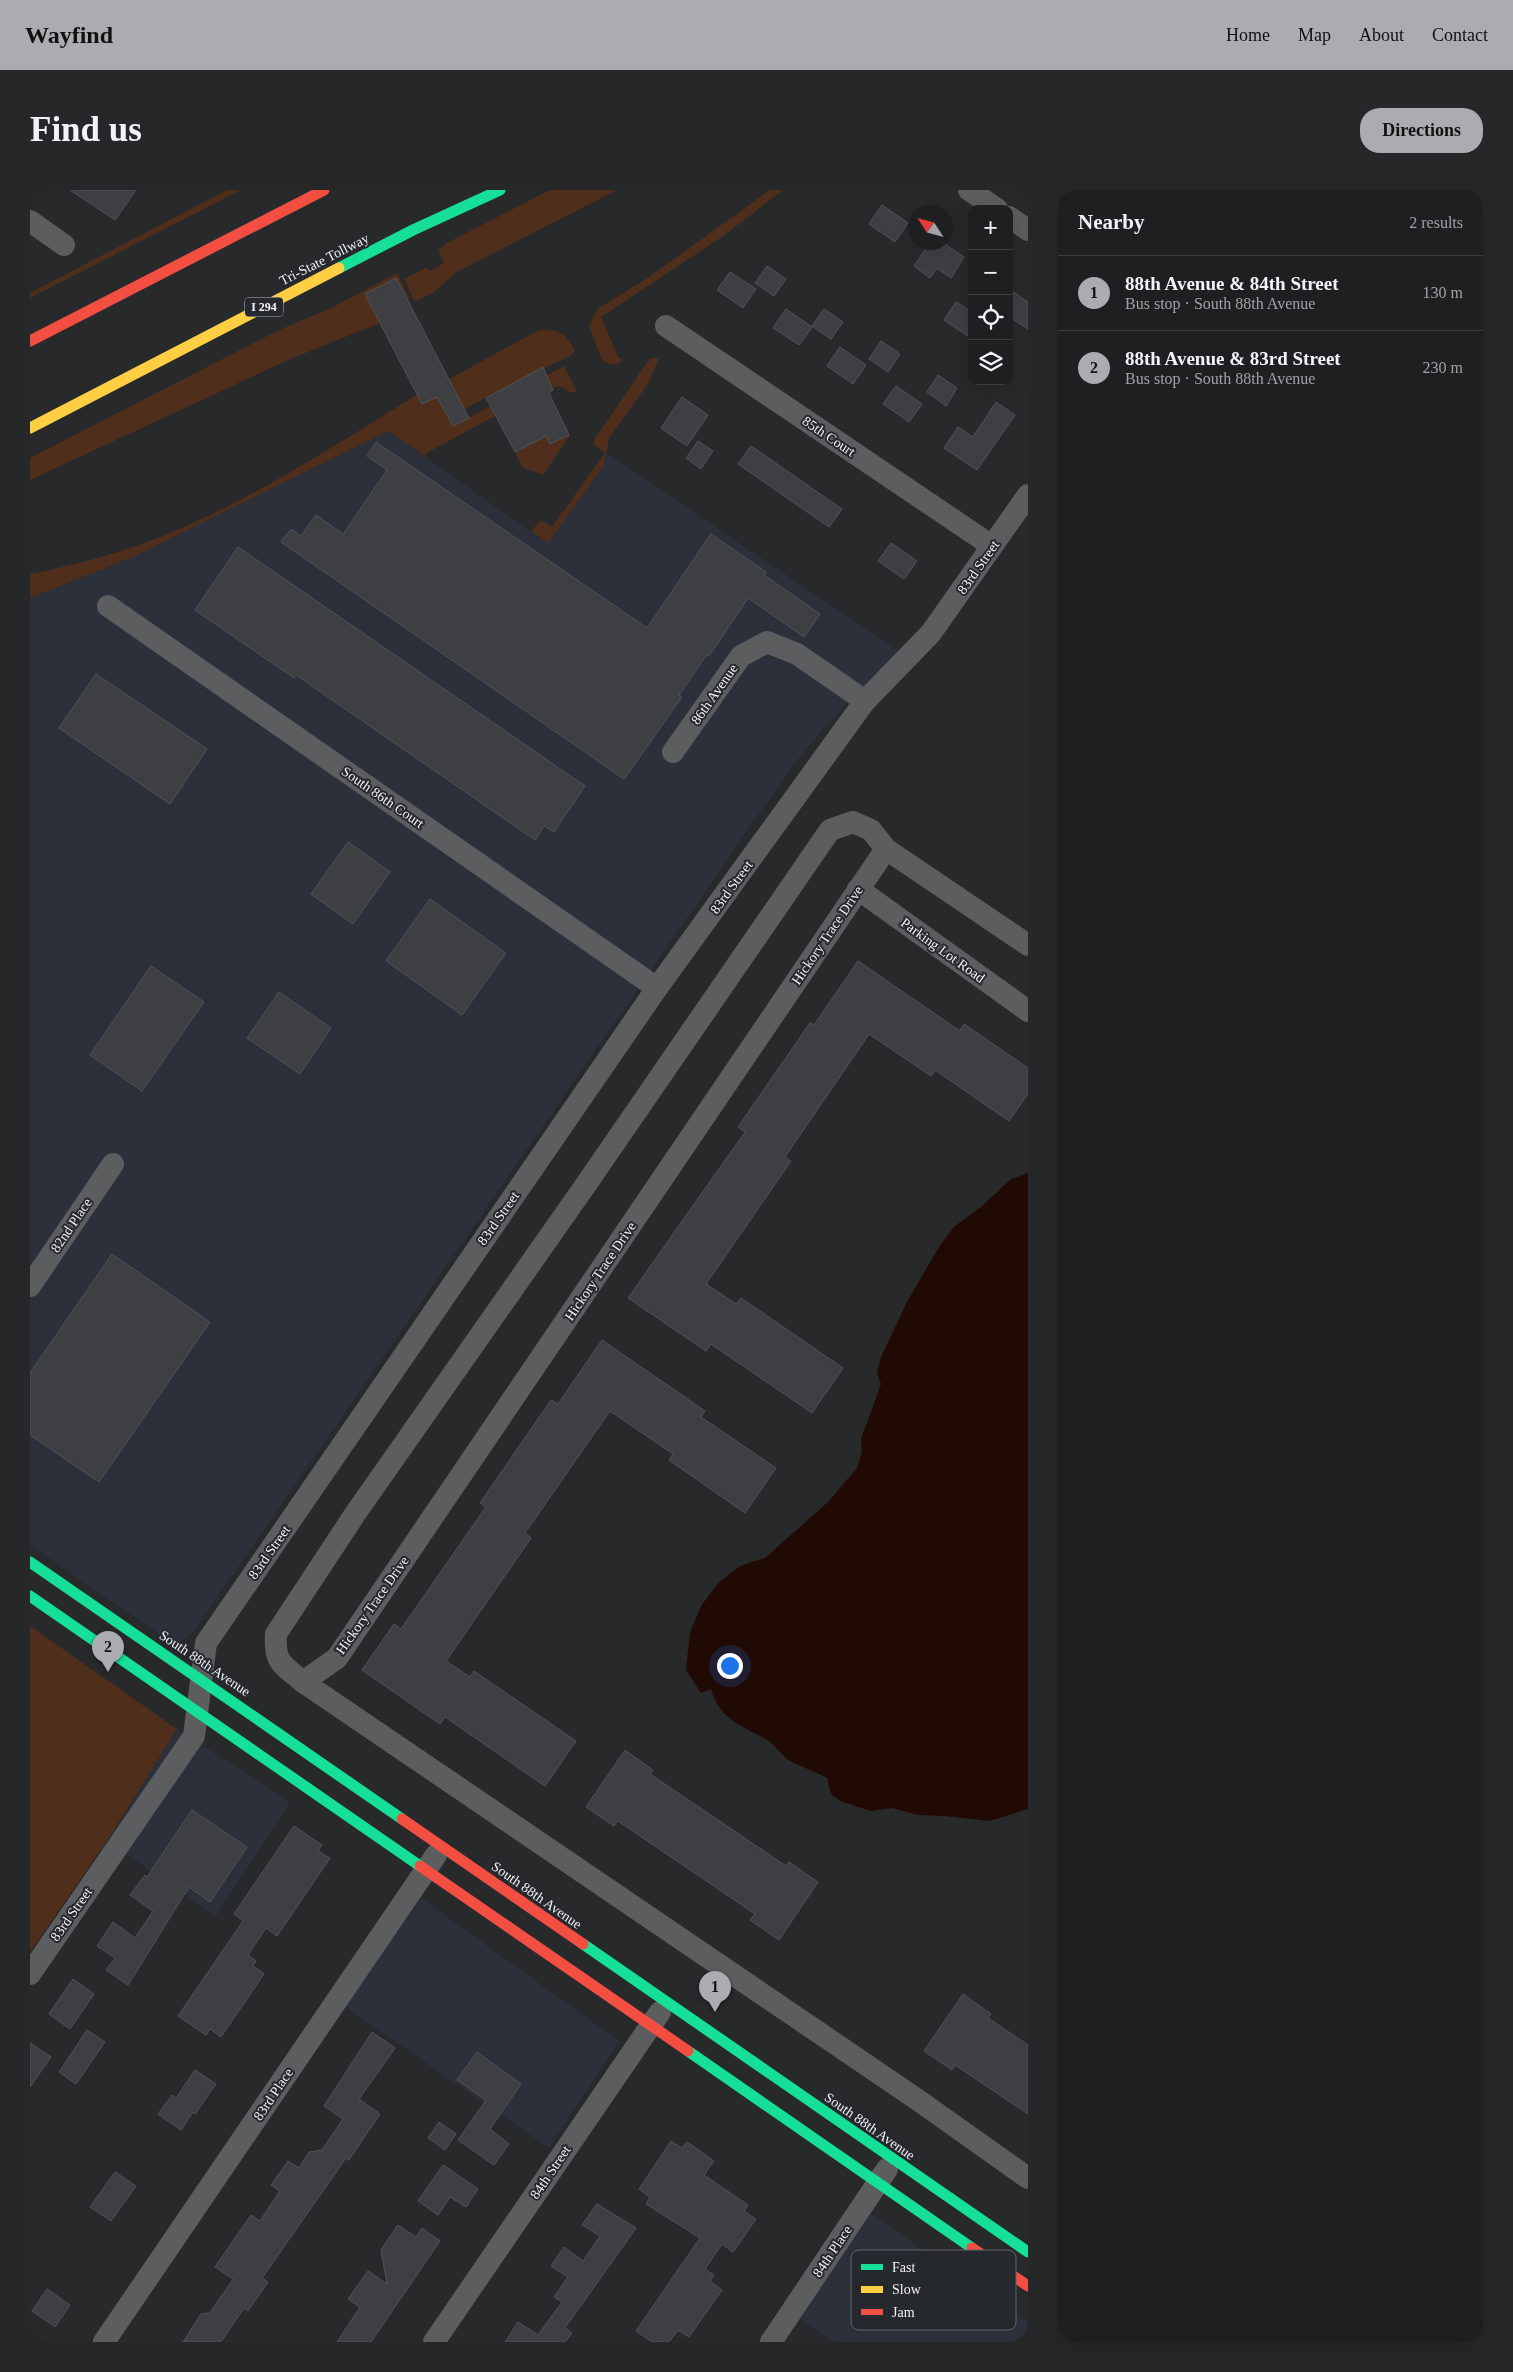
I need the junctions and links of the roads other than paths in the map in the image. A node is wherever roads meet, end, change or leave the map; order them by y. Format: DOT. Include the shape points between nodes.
graph roads {
  1 [pos="324,190"];
  2 [pos="500,190"];
  3 [pos="969,190"];
  4 [pos="990,205"];
  5 [pos="1013,221"];
  6 [pos="30,222"];
  7 [pos="1028,230"];
  8 [pos="64,245"];
  9 [pos="666,326"];
  10 [pos="30,341"];
  11 [pos="30,428"];
  12 [pos="1028,495"];
  13 [pos="992,546"];
  14 [pos="108,606"];
  15 [pos="865,701"];
  16 [pos="673,752"];
  17 [pos="886,849"];
  18 [pos="858,889"];
  19 [pos="1028,945"];
  20 [pos="657,988"];
  21 [pos="1028,1011"];
  22 [pos="113,1164"];
  23 [pos="30,1286"];
  24 [pos="30,1562"];
  25 [pos="30,1596"];
  26 [pos="202,1679"];
  27 [pos="303,1682"];
  28 [pos="197,1712"];
  29 [pos="442,1846"];
  30 [pos="426,1870"];
  31 [pos="30,1974"];
  32 [pos="666,2003"];
  33 [pos="650,2025"];
  34 [pos="894,2160"];
  35 [pos="1028,2178"];
  36 [pos="878,2182"];
  37 [pos="976,2250"];
  38 [pos="1028,2252"];
  39 [pos="1016,2278"];
  40 [pos="1028,2286"];
  41 [pos="104,2342"];
  42 [pos="434,2342"];
  43 [pos="772,2342"];
  1 -- 10 [label="main road"];
  2 -- 11 [label="main road, Tri-State Tollway / I 294" via="413,230"];
  3 -- 4 [label="street"];
  5 -- 7 [label="street"];
  6 -- 8 [label="street"];
  9 -- 13 [label="street, 85th Court"];
  12 -- 13 [label="street, 83rd Street"];
  13 -- 15 [label="street, 83rd Street" via="931,633"];
  14 -- 20 [label="street, South 86th Court"];
  15 -- 16 [label="street, 86th Avenue" via="797,654 767,642 741,656"];
  15 -- 20 [label="street, 83rd Street"];
  17 -- 18 [label="street, Hickory Trace Drive"];
  17 -- 19 [label="street"];
  17 -- 27 [label="street" via="871,830 853,822 830,830 813,852 355,1514 276,1634 275,1653 282,1664"];
  18 -- 21 [label="street, Parking Lot Road"];
  18 -- 27 [label="street, Hickory Trace Drive" via="337,1658"];
  20 -- 26 [label="street, 83rd Street" via="206,1643"];
  22 -- 23 [label="street, 82nd Place"];
  24 -- 26 [label="main road, South 88th Avenue"];
  25 -- 28 [label="main road"];
  26 -- 28 [label="street, 83rd Street"];
  26 -- 29 [label="main road, South 88th Avenue"];
  27 -- 35 [label="street"];
  28 -- 30 [label="main road"];
  28 -- 31 [label="street, 83rd Street" via="194,1736"];
  29 -- 30 [label="street, 83rd Place"];
  29 -- 32 [label="main road, South 88th Avenue"];
  30 -- 33 [label="main road"];
  30 -- 41 [label="street, 83rd Place"];
  32 -- 33 [label="street, 84th Street"];
  32 -- 34 [label="main road, South 88th Avenue"];
  33 -- 36 [label="main road"];
  33 -- 42 [label="street, 84th Street"];
  34 -- 36 [label="street, 84th Place"];
  34 -- 38 [label="main road, South 88th Avenue"];
  36 -- 37 [label="main road"];
  36 -- 43 [label="street, 84th Place"];
  39 -- 40 [label="main road"];
}
